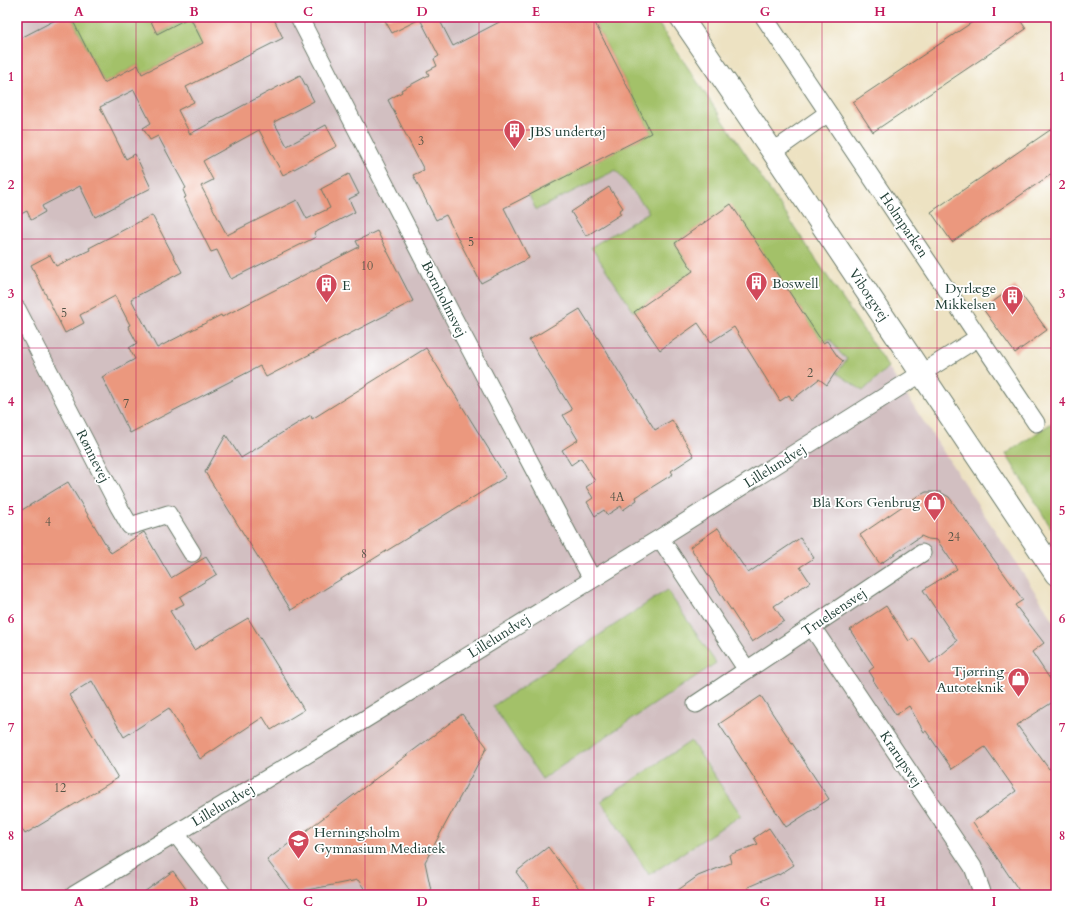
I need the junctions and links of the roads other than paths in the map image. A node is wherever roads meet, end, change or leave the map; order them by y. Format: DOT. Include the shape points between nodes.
graph roads {
  1 [pos="299,17"];
  2 [pos="681,17"];
  3 [pos="764,17"];
  4 [pos="828,113"];
  5 [pos="773,152"];
  6 [pos="17,309"];
  7 [pos="979,337"];
  8 [pos="922,373"];
  9 [pos="1036,423"];
  10 [pos="660,538"];
  11 [pos="192,553"];
  12 [pos="922,553"];
  13 [pos="1056,574"];
  14 [pos="592,579"];
  15 [pos="812,627"];
  16 [pos="747,670"];
  17 [pos="696,704"];
  18 [pos="176,834"];
  19 [pos="74,895"];
  20 [pos="223,895"];
  21 [pos="983,895"];
  1 -- 14 [label="street, Bornholmsvej" via="452,315"];
  2 -- 5 [label="street, Viborgvej"];
  3 -- 4 [label="street, Holmparken"];
  4 -- 5 [label="street"];
  4 -- 7 [label="street, Holmparken"];
  5 -- 8 [label="street, Viborgvej"];
  6 -- 11 [label="street, Rønnevej" via="130,526 168,514"];
  7 -- 8 [label="street"];
  7 -- 9 [label="street, Holmparken"];
  8 -- 10 [label="street, Lillelundvej"];
  8 -- 13 [label="street, Viborgvej"];
  10 -- 14 [label="street, Lillelundvej"];
  10 -- 16 [label="street"];
  12 -- 15 [label="street, Truelsensvej"];
  14 -- 18 [label="street, Lillelundvej"];
  15 -- 16 [label="street, Truelsensvej"];
  15 -- 21 [label="street, Krarupsvej" via="973,867"];
  16 -- 17 [label="street, Truelsensvej"];
  18 -- 19 [label="street, Lillelundvej"];
  18 -- 20 [label="street"];
}
